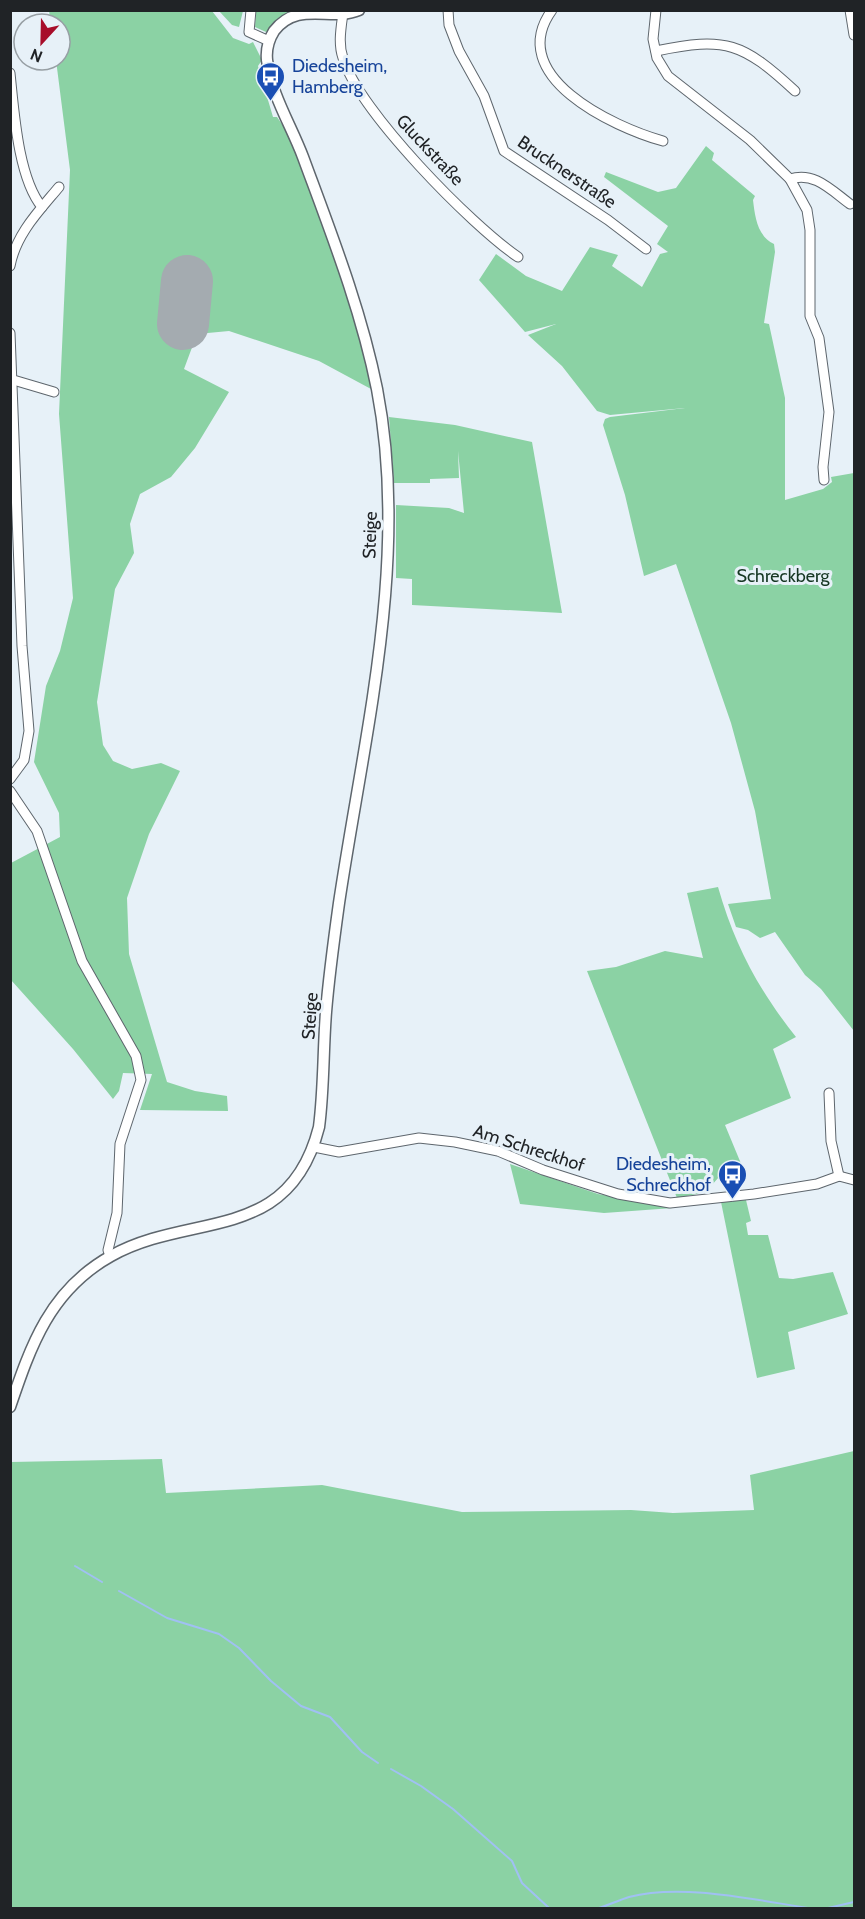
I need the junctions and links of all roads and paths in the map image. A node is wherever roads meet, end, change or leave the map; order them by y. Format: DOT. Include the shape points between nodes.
graph roads {
  1 [pos="251,10"];
  2 [pos="359,10"];
  3 [pos="448,10"];
  4 [pos="552,10"];
  5 [pos="656,10"];
  6 [pos="850,10"];
  7 [pos="342,13"];
  8 [pos="855,35"];
  9 [pos="269,40"];
  10 [pos="656,51"];
  11 [pos="10,73"];
  12 [pos="795,91"];
  13 [pos="663,141"];
  14 [pos="790,179"];
  15 [pos="59,187"];
  16 [pos="850,204"];
  17 [pos="42,207"];
  18 [pos="646,249"];
  19 [pos="518,257"];
  20 [pos="10,266"];
  21 [pos="10,333"];
  22 [pos="12,379"];
  23 [pos="54,392"];
  24 [pos="825,480"];
  25 [pos="10,779"];
  26 [pos="10,791"];
  27 [pos="829,1093"];
  28 [pos="314,1147"];
  29 [pos="839,1176"];
  30 [pos="855,1180"];
  31 [pos="111,1256"];
  32 [pos="10,1407"];
  1 -- 9 [label="street" via="249,32"];
  2 -- 7 [label="street"];
  3 -- 18 [label="street, Brucknerstraße" via="449,25 484,96 504,151"];
  4 -- 13 [label="street" via="542,25 539,46 560,85 600,117 629,132"];
  5 -- 10 [label="street"];
  6 -- 8 [label="street"];
  7 -- 9 [label="street" via="303,13 287,18"];
  7 -- 19 [label="street, Gluckstraße" via="342,57 351,78 375,112 440,187"];
  9 -- 28 [label="street, Steige" via="267,61 275,89 344,268 363,331 377,391 388,494 388,545 376,667 330,972 321,1110"];
  10 -- 12 [label="street" via="683,45 722,45 745,50"];
  10 -- 14 [label="street" via="668,76 733,126"];
  11 -- 17 [label="street" via="20,148 34,197"];
  14 -- 16 [label="street" via="803,175 815,178"];
  14 -- 24 [label="street" via="807,210 810,230 810,316 819,338 829,412"];
  15 -- 17 [label="street"];
  17 -- 20 [label="street" via="19,239"];
  21 -- 22 [label="street"];
  22 -- 23 [label="street"];
  22 -- 25 [label="street" via="29,731 24,760"];
  26 -- 31 [label="street" via="37,831 82,961 136,1056 141,1080 120,1144 117,1213 108,1250"];
  27 -- 29 [label="street" via="831,1141"];
  28 -- 29 [label="street, Am Schreckhof" via="339,1152 419,1138 455,1142 498,1151 618,1194 670,1203 774,1191"];
  28 -- 31 [label="street, Steige" via="298,1176 283,1192 245,1216 135,1245"];
  29 -- 30 [label="street"];
  31 -- 32 [label="street, Steige" via="73,1285 53,1307 29,1352"];
}
